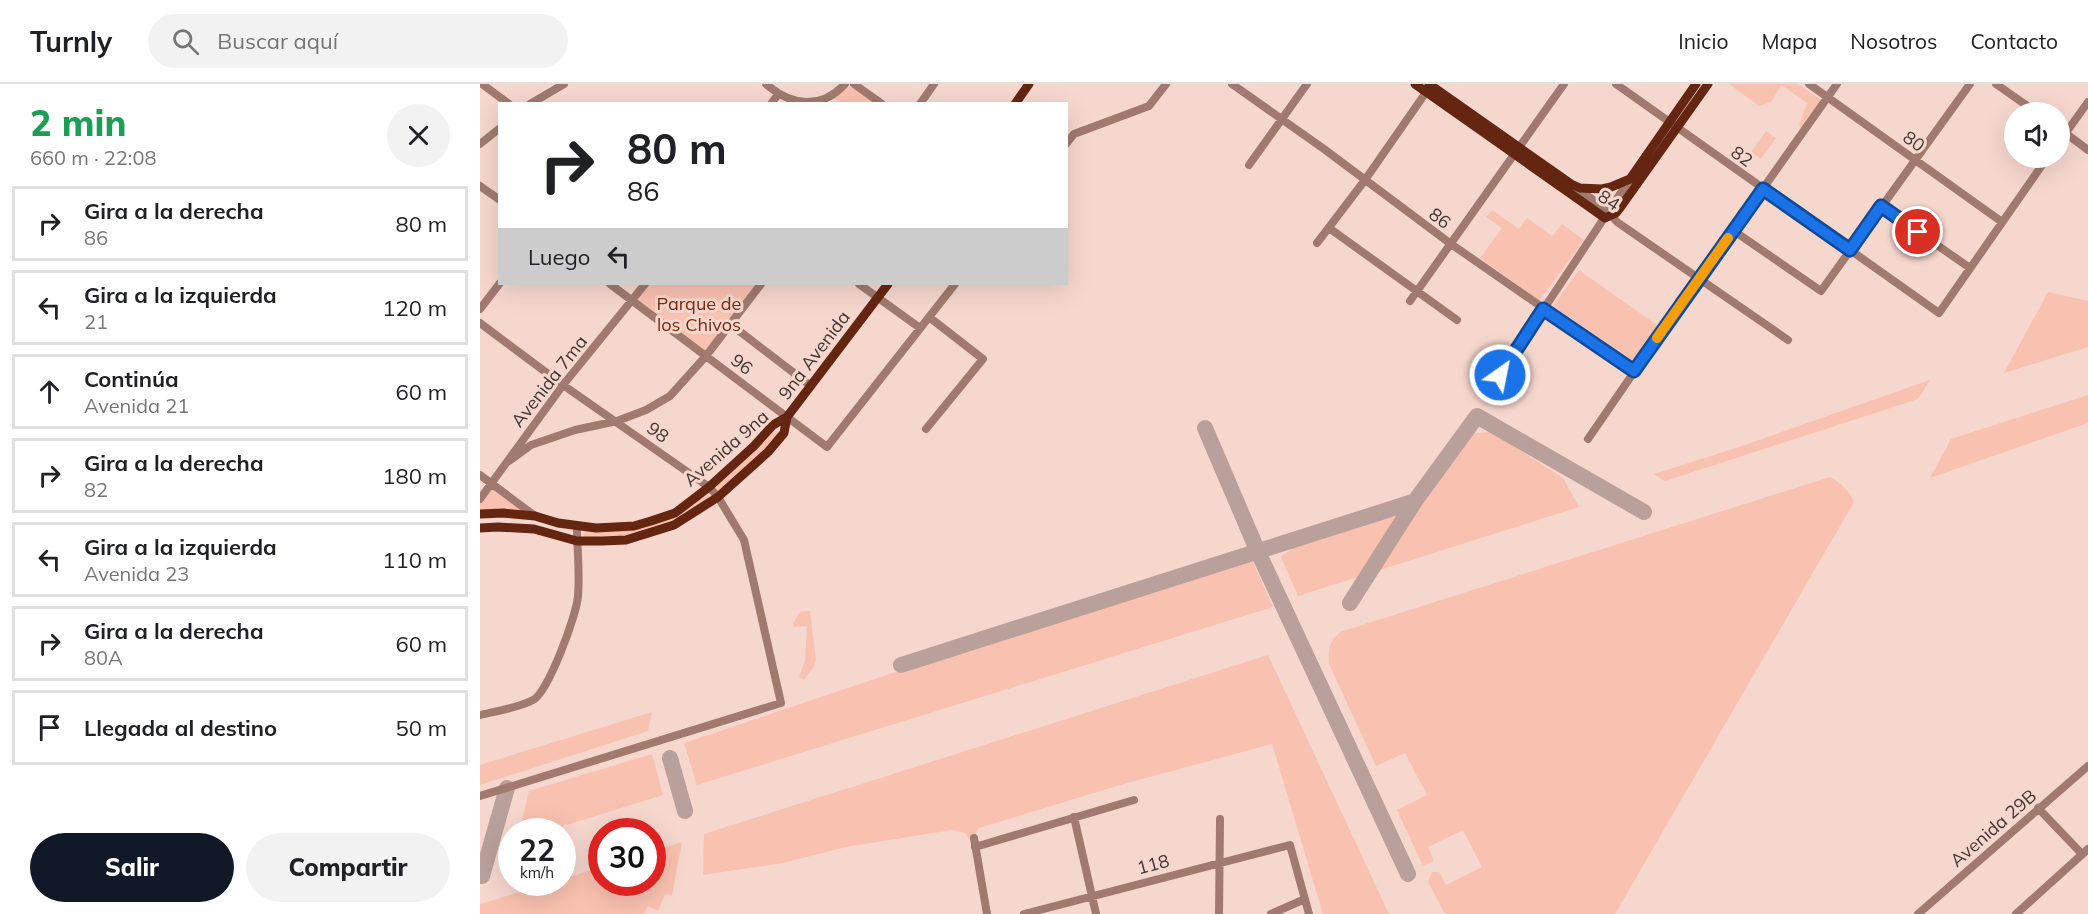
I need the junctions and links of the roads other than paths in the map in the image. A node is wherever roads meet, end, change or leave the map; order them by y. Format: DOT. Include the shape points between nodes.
graph roads {
  1 [pos="482,84"];
  2 [pos="564,84"];
  3 [pos="766,84"];
  4 [pos="845,84"];
  5 [pos="854,84"];
  6 [pos="934,84"];
  7 [pos="1029,84"];
  8 [pos="1166,84"];
  9 [pos="1232,84"];
  10 [pos="1308,84"];
  11 [pos="1415,84"];
  12 [pos="1564,84"];
  13 [pos="1616,84"];
  14 [pos="1696,84"];
  15 [pos="1707,84"];
  16 [pos="1809,84"];
  17 [pos="1836,84"];
  18 [pos="1970,84"];
  19 [pos="1996,84"];
  20 [pos="1429,86"];
  21 [pos="778,94"];
  22 [pos="1827,97"];
  23 [pos="506,102"];
  24 [pos="533,102"];
  25 [pos="772,102"];
  26 [pos="819,102"];
  27 [pos="879,102"];
  28 [pos="921,102"];
  29 [pos="1016,102"];
  30 [pos="2022,102"];
  31 [pos="2088,102"];
  32 [pos="1282,120"];
  33 [pos="2070,122"];
  34 [pos="1674,124"];
  35 [pos="498,130"];
  36 [pos="2070,137"];
  37 [pos="1068,142"];
  38 [pos="480,144"];
  39 [pos="2088,150"];
  40 [pos="1517,151"];
  41 [pos="1915,160"];
  42 [pos="1249,165"];
  43 [pos="2041,168"];
  44 [pos="1630,179"];
  45 [pos="1365,180"];
  46 [pos="1571,184"];
  47 [pos="480,186"];
  48 [pos="1763,189"];
  49 [pos="498,200"];
  50 [pos="1881,206"];
  51 [pos="1608,215"];
  52 [pos="2002,222"];
  53 [pos="1329,228"];
  54 [pos="1734,231"];
  55 [pos="1317,243"];
  56 [pos="1451,244"];
  57 [pos="1850,250"];
  58 [pos="1970,268"];
  59 [pos="1698,280"];
  60 [pos="498,285"];
  61 [pos="611,285"];
  62 [pos="644,285"];
  63 [pos="760,285"];
  64 [pos="860,285"];
  65 [pos="887,285"];
  66 [pos="954,285"];
  67 [pos="1417,291"];
  68 [pos="878,297"];
  69 [pos="632,300"];
  70 [pos="1410,301"];
  71 [pos="480,309"];
  72 [pos="1543,309"];
  73 [pos="928,317"];
  74 [pos="1457,320"];
  75 [pos="480,323"];
  76 [pos="730,324"];
  77 [pos="920,328"];
  78 [pos="1787,342"];
  79 [pos="706,356"];
  80 [pos="1634,371"];
  81 [pos="1500,375"];
  82 [pos="563,385"];
  83 [pos="811,386"];
  84 [pos="787,417"];
  85 [pos="617,421"];
  86 [pos="926,429"];
  87 [pos="523,439"];
  88 [pos="1588,439"];
  89 [pos="531,446"];
  90 [pos="508,460"];
  91 [pos="480,475"];
  92 [pos="492,484"];
  93 [pos="709,487"];
  94 [pos="718,497"];
  95 [pos="480,499"];
  96 [pos="480,514"];
  97 [pos="535,516"];
  98 [pos="577,527"];
  99 [pos="480,528"];
  100 [pos="572,540"];
  101 [pos="480,715"];
  102 [pos="2088,766"];
  103 [pos="480,796"];
  104 [pos="1134,800"];
  105 [pos="2038,808"];
  106 [pos="1074,817"];
  107 [pos="1220,819"];
  108 [pos="974,838"];
  109 [pos="975,847"];
  110 [pos="2085,851"];
  111 [pos="1221,862"];
  112 [pos="1092,896"];
  113 [pos="1305,899"];
  114 [pos="987,914"];
  115 [pos="1024,914"];
  116 [pos="1096,914"];
  117 [pos="1218,914"];
  118 [pos="1271,914"];
  119 [pos="1309,914"];
  120 [pos="1918,914"];
  121 [pos="2016,914"];
  1 -- 23 [label="street"];
  2 -- 24 [label="street"];
  3 -- 21 [label="street"];
  4 -- 26 [label="street"];
  5 -- 27 [label="street"];
  6 -- 28 [label="street"];
  7 -- 29 [label="main road"];
  8 -- 37 [label="street" via="1149,106 1074,134"];
  9 -- 32 [label="street, 86"];
  10 -- 32 [label="street"];
  11 -- 20 [label="main road, 84"];
  12 -- 40 [label="street"];
  13 -- 34 [label="street, 82"];
  14 -- 34 [label="main road"];
  15 -- 34 [label="main road"];
  16 -- 22 [label="street, 80"];
  17 -- 22 [label="street"];
  18 -- 41 [label="street"];
  19 -- 30 [label="street"];
  20 -- 40 [label="main road, 84"];
  20 -- 45 [label="street"];
  21 -- 25 [label="street"];
  21 -- 26 [label="street" via="798,101"];
  22 -- 41 [label="street, 80"];
  22 -- 48 [label="street"];
  31 -- 33 [label="street"];
  32 -- 42 [label="street"];
  32 -- 45 [label="street, 86"];
  34 -- 44 [label="main road"];
  34 -- 48 [label="street, 82"];
  34 -- 51 [label="main road" via="1620,208"];
  35 -- 38 [label="street"];
  36 -- 39 [label="street"];
  40 -- 46 [label="main road, 84"];
  40 -- 51 [label="main road, 84"];
  40 -- 56 [label="street"];
  41 -- 50 [label="street"];
  41 -- 52 [label="street, 80"];
  43 -- 52 [label="street"];
  44 -- 46 [label="main road" via="1602,189"];
  44 -- 51 [label="street"];
  45 -- 53 [label="street"];
  45 -- 56 [label="street, 86"];
  46 -- 51 [label="street"];
  47 -- 49 [label="street"];
  48 -- 54 [label="street"];
  48 -- 57 [label="street, 82"];
  50 -- 57 [label="street"];
  50 -- 58 [label="street"];
  51 -- 59 [label="street, 84"];
  51 -- 72 [label="street"];
  52 -- 58 [label="street"];
  53 -- 55 [label="street"];
  53 -- 67 [label="street"];
  54 -- 57 [label="street" via="1821,291"];
  54 -- 59 [label="street"];
  56 -- 67 [label="street"];
  56 -- 72 [label="street, 86"];
  57 -- 58 [label="street, 82" via="1939,313"];
  59 -- 78 [label="street, 84"];
  59 -- 80 [label="street"];
  60 -- 71 [label="street"];
  61 -- 69 [label="street, 96"];
  62 -- 69 [label="street, Avenida 7ma"];
  63 -- 76 [label="street"];
  64 -- 68 [label="street"];
  65 -- 68 [label="main road, 9na Avenida"];
  66 -- 73 [label="street"];
  67 -- 70 [label="street"];
  67 -- 74 [label="street"];
  68 -- 77 [label="street"];
  68 -- 83 [label="main road, 9na Avenida"];
  69 -- 79 [label="street, 96"];
  69 -- 82 [label="street, Avenida 7ma"];
  72 -- 80 [label="street, 86"];
  72 -- 81 [label="street"];
  73 -- 77 [label="street"];
  73 -- 86 [label="street" via="983,359"];
  75 -- 82 [label="street, 98"];
  76 -- 79 [label="street"];
  76 -- 83 [label="street"];
  77 -- 84 [label="street, 96" via="827,447"];
  79 -- 84 [label="street, 96"];
  79 -- 85 [label="street" via="670,396"];
  80 -- 88 [label="street"];
  82 -- 85 [label="street, 98"];
  82 -- 87 [label="street, Avenida 7ma"];
  83 -- 84 [label="main road, 9na Avenida"];
  84 -- 93 [label="main road, Avenida 9na" via="773,425"];
  84 -- 94 [label="main road, Avenida 9na" via="784,433 768,452"];
  85 -- 89 [label="street" via="575,430"];
  85 -- 93 [label="street, 98"];
  87 -- 89 [label="street"];
  87 -- 90 [label="street, Avenida 7ma"];
  89 -- 90 [label="street"];
  90 -- 92 [label="street, Avenida 7ma"];
  91 -- 92 [label="street"];
  92 -- 95 [label="street, Avenida 7ma"];
  92 -- 97 [label="street"];
  93 -- 94 [label="street, 98"];
  93 -- 98 [label="main road, Avenida 9na" via="675,513 651,521 620,528"];
  94 -- 100 [label="main road, Avenida 9na" via="675,525 651,533 626,540"];
  94 -- 103 [label="street, 98" via="744,540 781,703"];
  96 -- 97 [label="main road, Avenida 9na"];
  97 -- 98 [label="main road, Avenida 9na"];
  98 -- 100 [label="street"];
  99 -- 100 [label="main road, Avenida 9na" via="534,529"];
  100 -- 101 [label="street" via="577,562 576,609 539,695 534,700"];
  102 -- 105 [label="street, Avenida 29B"];
  104 -- 106 [label="street"];
  105 -- 110 [label="street"];
  105 -- 120 [label="street, Avenida 29B"];
  106 -- 109 [label="street"];
  106 -- 112 [label="street"];
  107 -- 111 [label="street"];
  108 -- 109 [label="street"];
  109 -- 114 [label="street"];
  110 -- 121 [label="street"];
  111 -- 112 [label="street, 118"];
  111 -- 113 [label="street, 118" via="1290,845"];
  111 -- 117 [label="street"];
  112 -- 115 [label="street, 118"];
  112 -- 116 [label="street"];
  113 -- 118 [label="street"];
  113 -- 119 [label="street"];
}
